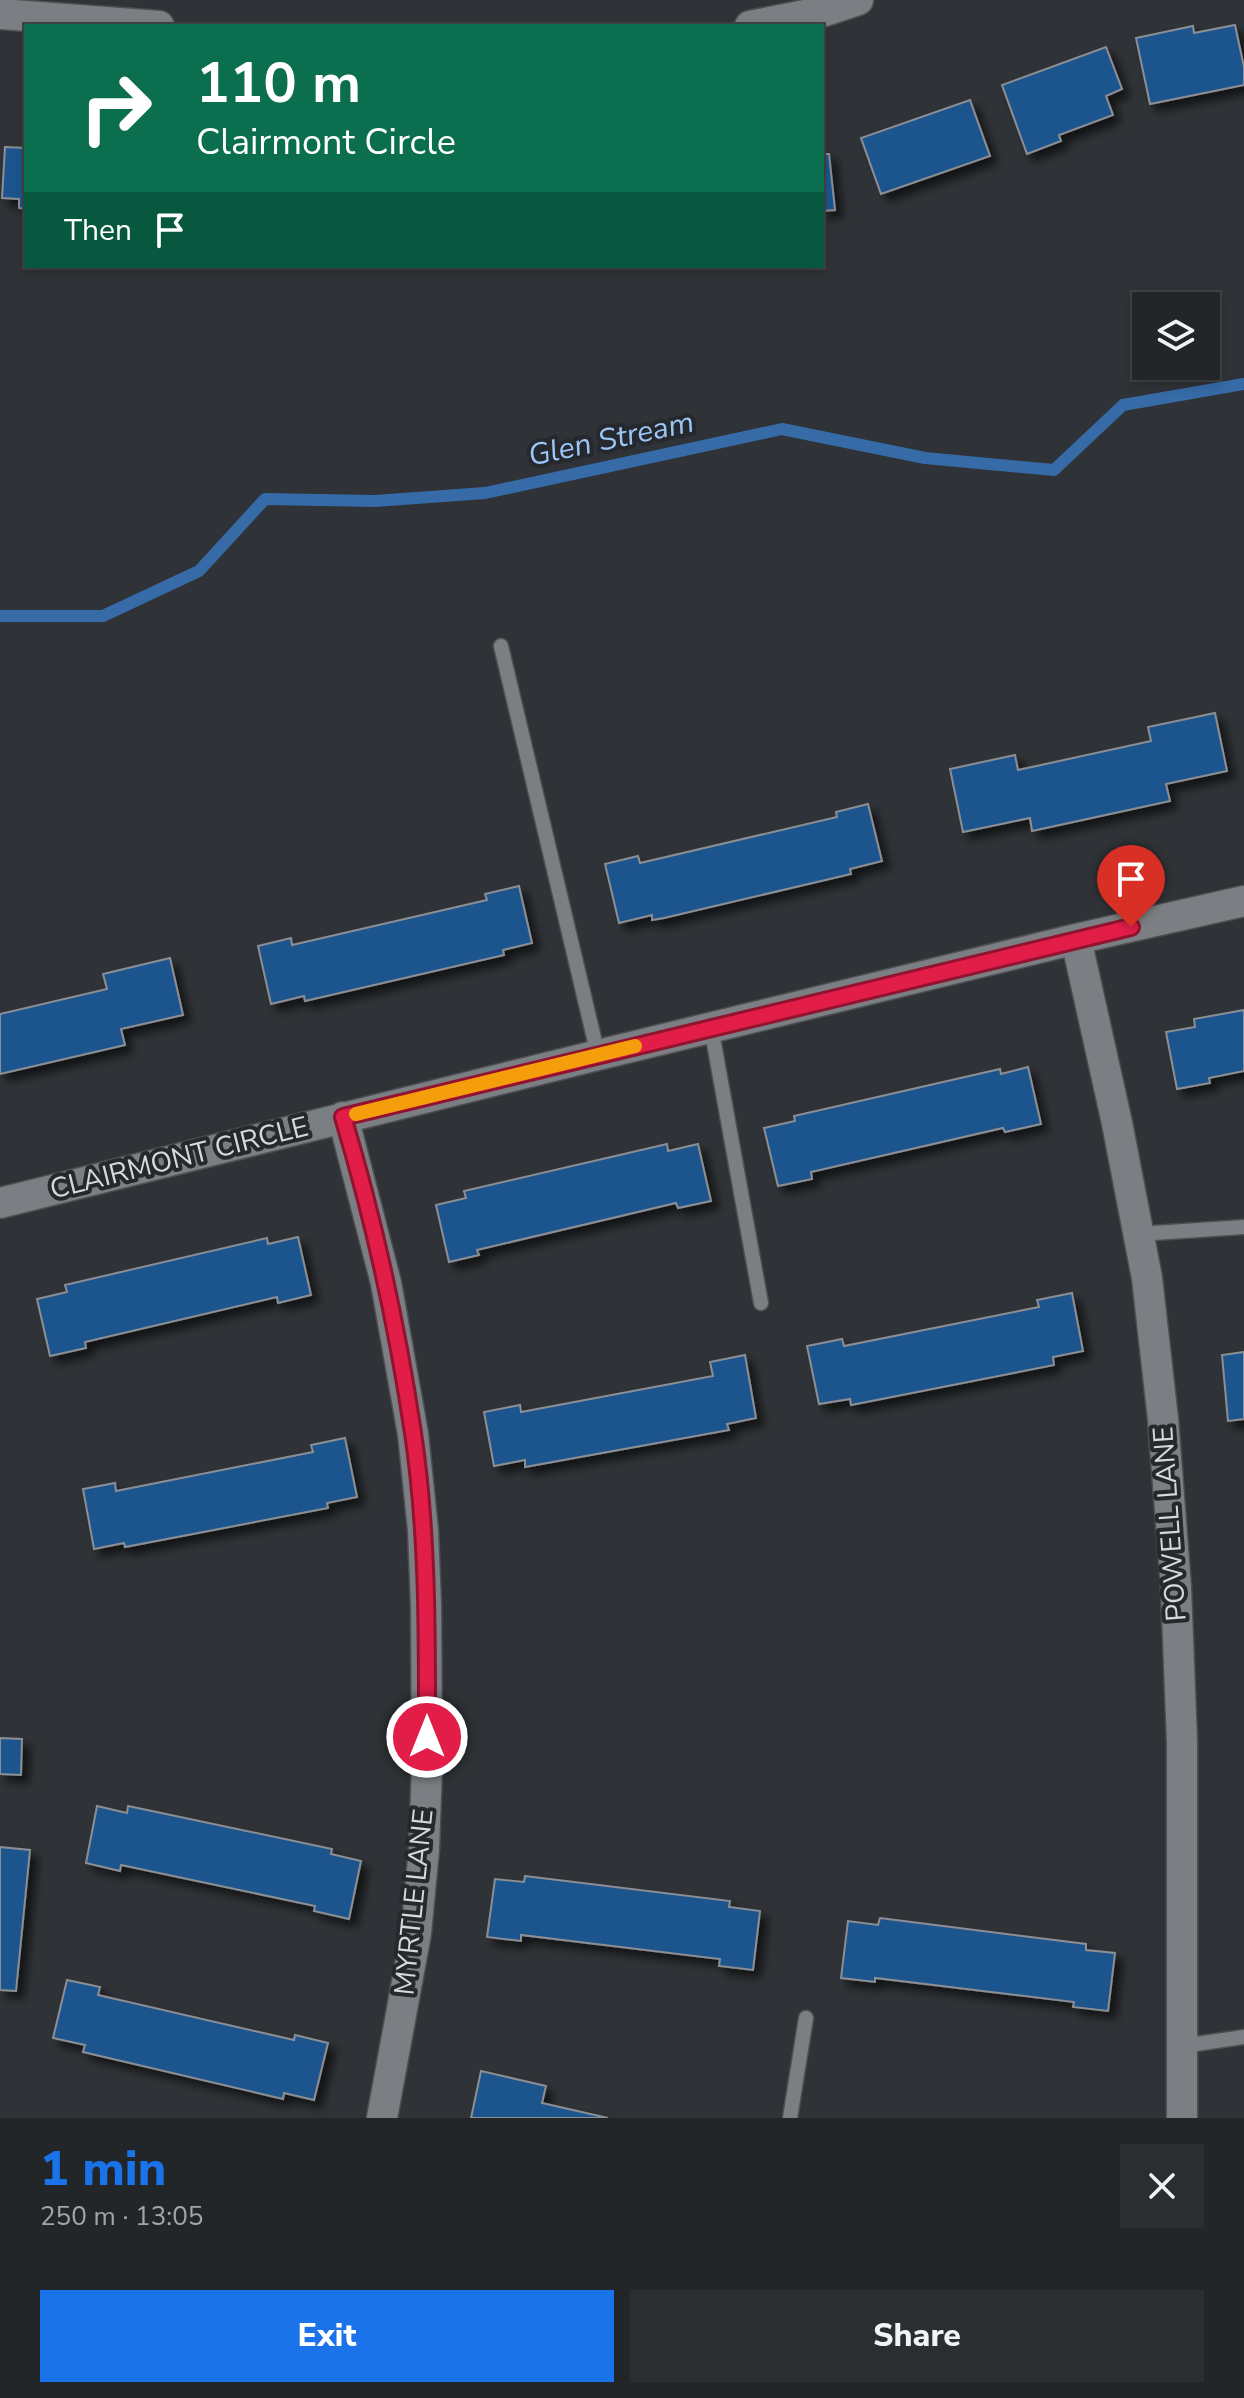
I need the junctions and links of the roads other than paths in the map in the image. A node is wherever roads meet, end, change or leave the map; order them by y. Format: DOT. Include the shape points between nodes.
graph roads {
  1 [pos="858,0"];
  2 [pos="0,14"];
  3 [pos="132,24"];
  4 [pos="760,24"];
  5 [pos="501,646"];
  6 [pos="1244,901"];
  7 [pos="1076,939"];
  8 [pos="711,1027"];
  9 [pos="598,1055"];
  10 [pos="343,1117"];
  11 [pos="0,1203"];
  12 [pos="1244,1227"];
  13 [pos="1139,1234"];
  14 [pos="761,1303"];
  15 [pos="806,2018"];
  16 [pos="1244,2037"];
  17 [pos="1182,2046"];
  18 [pos="382,2118"];
  19 [pos="790,2118"];
  20 [pos="1182,2118"];
  1 -- 4 [label="street"];
  2 -- 3 [label="street"];
  5 -- 9 [label="lane"];
  6 -- 7 [label="street, CLAIRMONT CIRCLE"];
  7 -- 8 [label="street, CLAIRMONT CIRCLE"];
  7 -- 13 [label="street, POWELL LANE"];
  8 -- 9 [label="street, CLAIRMONT CIRCLE"];
  8 -- 14 [label="lane"];
  9 -- 10 [label="street, CLAIRMONT CIRCLE"];
  10 -- 11 [label="street, CLAIRMONT CIRCLE"];
  10 -- 18 [label="street, MYRTLE LANE" via="386,1283 413,1434 426,1605 424,1849 416,1933"];
  12 -- 13 [label="lane"];
  13 -- 17 [label="street, POWELL LANE" via="1163,1419 1176,1587"];
  15 -- 19 [label="lane"];
  16 -- 17 [label="lane"];
  17 -- 20 [label="street, POWELL LANE"];
}
